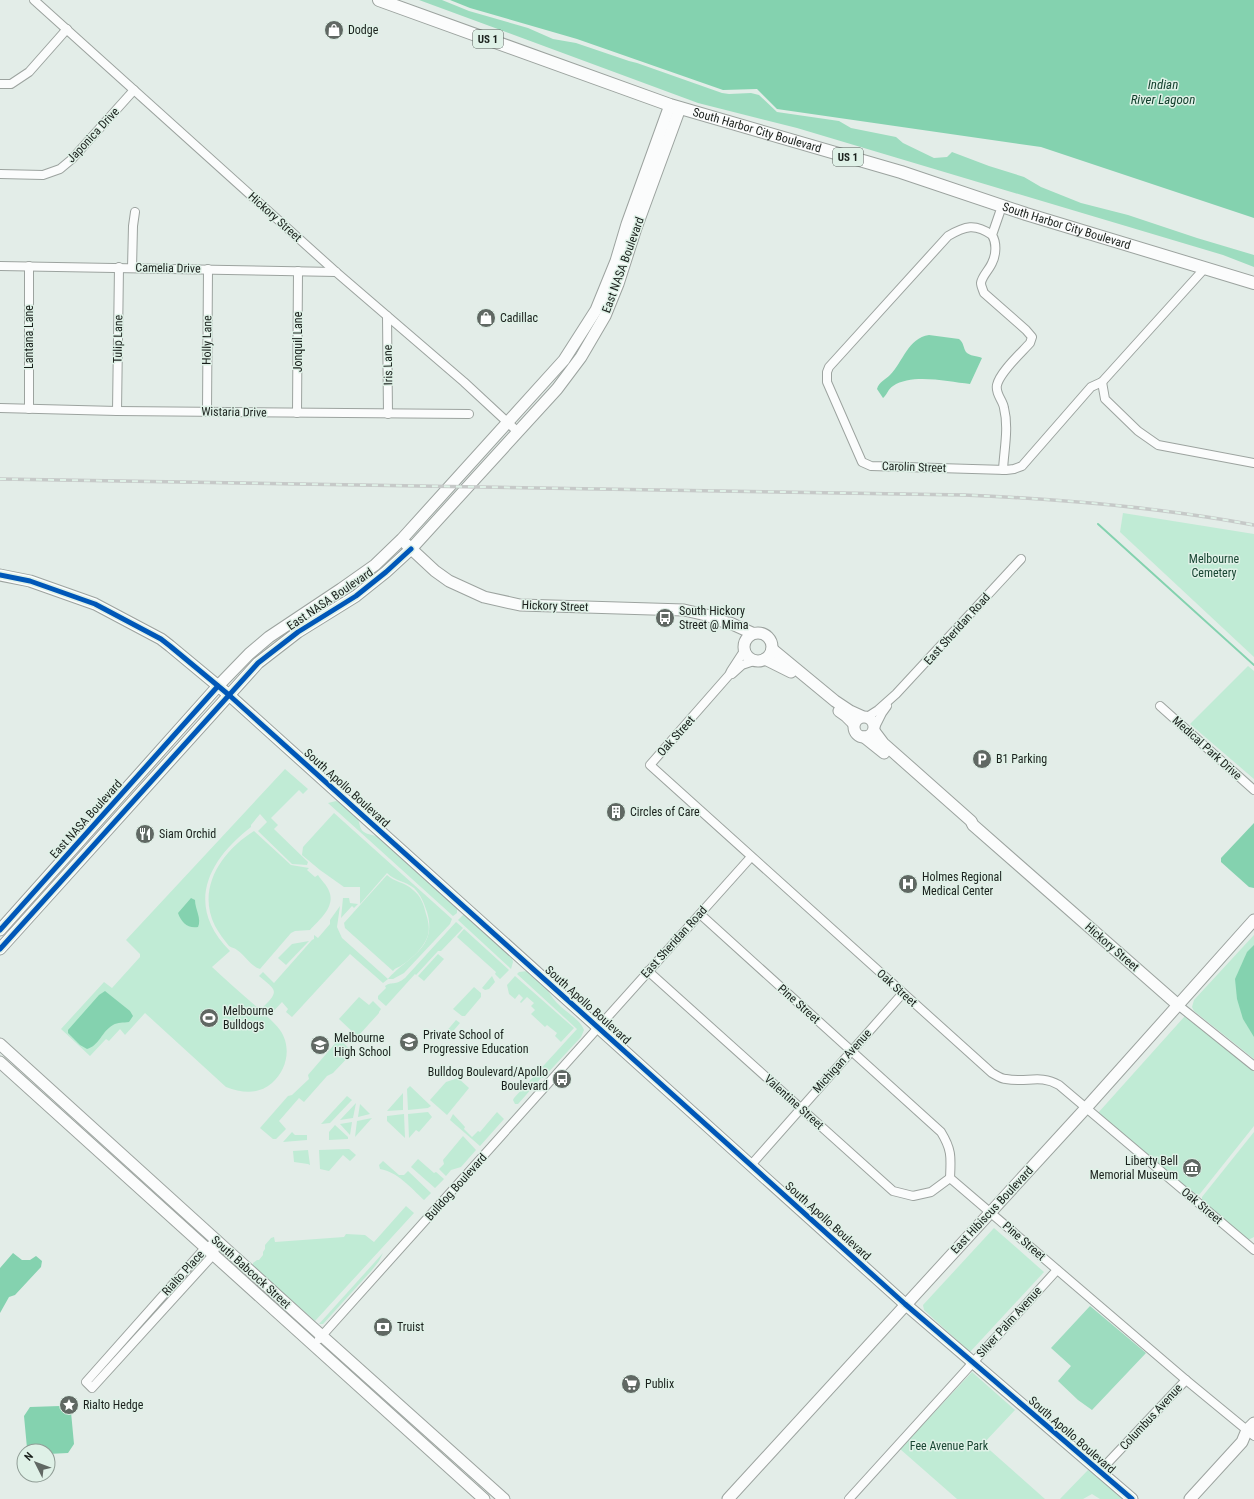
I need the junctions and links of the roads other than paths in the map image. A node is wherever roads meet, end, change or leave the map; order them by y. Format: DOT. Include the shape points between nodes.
graph roads {
  1 [pos="34,0"];
  2 [pos="379,0"];
  3 [pos="67,29"];
  4 [pos="0,84"];
  5 [pos="134,90"];
  6 [pos="675,106"];
  7 [pos="0,174"];
  8 [pos="1002,206"];
  9 [pos="135,212"];
  10 [pos="992,235"];
  11 [pos="0,266"];
  12 [pos="29,266"];
  13 [pos="119,267"];
  14 [pos="132,268"];
  15 [pos="1205,268"];
  16 [pos="208,269"];
  17 [pos="298,271"];
  18 [pos="336,272"];
  19 [pos="1254,283"];
  20 [pos="387,316"];
  21 [pos="1102,382"];
  22 [pos="0,408"];
  23 [pos="29,409"];
  24 [pos="117,411"];
  25 [pos="206,412"];
  26 [pos="297,413"];
  27 [pos="388,414"];
  28 [pos="468,414"];
  29 [pos="507,423"];
  30 [pos="518,432"];
  31 [pos="1254,463"];
  32 [pos="1003,470"];
  33 [pos="402,539"];
  34 [pos="412,549"];
  35 [pos="1021,559"];
  36 [pos="0,575"];
  37 [pos="291,621"];
  38 [pos="726,623"];
  39 [pos="298,632"];
  40 [pos="752,633"];
  41 [pos="744,647"];
  42 [pos="772,649"];
  43 [pos="759,660"];
  44 [pos="730,676"];
  45 [pos="218,686"];
  46 [pos="229,695"];
  47 [pos="892,699"];
  48 [pos="1160,706"];
  49 [pos="861,719"];
  50 [pos="871,732"];
  51 [pos="1254,790"];
  52 [pos="751,858"];
  53 [pos="700,914"];
  54 [pos="1254,920"];
  55 [pos="0,930"];
  56 [pos="0,949"];
  57 [pos="648,971"];
  58 [pos="903,993"];
  59 [pos="1178,1005"];
  60 [pos="598,1027"];
  61 [pos="0,1044"];
  62 [pos="851,1051"];
  63 [pos="0,1062"];
  64 [pos="1254,1066"];
  65 [pos="800,1108"];
  66 [pos="1086,1108"];
  67 [pos="751,1165"];
  68 [pos="950,1178"];
  69 [pos="990,1212"];
  70 [pos="218,1242"];
  71 [pos="1254,1250"];
  72 [pos="209,1252"];
  73 [pos="1057,1270"];
  74 [pos="184,1271"];
  75 [pos="192,1278"];
  76 [pos="905,1304"];
  77 [pos="146,1314"];
  78 [pos="153,1321"];
  79 [pos="322,1336"];
  80 [pos="313,1346"];
  81 [pos="972,1362"];
  82 [pos="1186,1380"];
  83 [pos="1252,1430"];
  84 [pos="447,1466"];
  85 [pos="1100,1472"];
  86 [pos="481,1479"];
  87 [pos="466,1483"];
  88 [pos="494,1490"];
  89 [pos="484,1499"];
  90 [pos="504,1499"];
  91 [pos="728,1499"];
  92 [pos="849,1499"];
  93 [pos="1132,1499"];
  94 [pos="1190,1499"];
  1 -- 3 [label="street, Hickory Street"];
  2 -- 6 [label="main road, South Harbor City Boulevard / US 1"];
  3 -- 4 [label="street" via="29,72 11,84"];
  3 -- 5 [label="street, Hickory Street"];
  5 -- 7 [label="street, Japonica Drive" via="60,169 43,175"];
  5 -- 18 [label="street, Hickory Street"];
  6 -- 8 [label="main road, South Harbor City Boulevard / US 1" via="901,172"];
  6 -- 29 [label="main road, East NASA Boulevard" via="627,224 616,261 596,310 564,360"];
  6 -- 30 [label="main road, East NASA Boulevard" via="618,284 605,316 581,357"];
  8 -- 10 [label="street"];
  8 -- 15 [label="main road, South Harbor City Boulevard / US 1"];
  9 -- 14 [label="street"];
  10 -- 32 [label="street" via="996,250 993,263 981,284 984,293 1032,336 1030,343 1000,378 997,386 1004,407 1006,425"];
  10 -- 32 [label="street, Carolin Street" via="976,227 962,228 948,236 829,367 827,382 862,462 871,466"];
  11 -- 12 [label="street, Camelia Drive"];
  12 -- 13 [label="street, Camelia Drive"];
  12 -- 23 [label="street, Lantana Lane"];
  13 -- 14 [label="street, Camelia Drive"];
  13 -- 24 [label="street, Tulip Lane"];
  14 -- 16 [label="street, Camelia Drive"];
  15 -- 19 [label="main road, South Harbor City Boulevard / US 1"];
  15 -- 21 [label="street, Carolin Street"];
  16 -- 17 [label="street, Camelia Drive"];
  16 -- 25 [label="street, Holly Lane"];
  17 -- 18 [label="street, Camelia Drive"];
  17 -- 26 [label="street, Jonquil Lane"];
  18 -- 20 [label="street, Hickory Street"];
  20 -- 27 [label="street, Iris Lane"];
  20 -- 29 [label="street, Hickory Street"];
  21 -- 31 [label="street" via="1105,399 1138,431 1158,444"];
  21 -- 32 [label="street, Carolin Street" via="1091,387 1022,466 1014,470"];
  22 -- 23 [label="street, Wistaria Drive"];
  23 -- 24 [label="street, Wistaria Drive"];
  24 -- 25 [label="street, Wistaria Drive"];
  25 -- 26 [label="street, Wistaria Drive"];
  26 -- 27 [label="street, Wistaria Drive"];
  27 -- 28 [label="street, Wistaria Drive"];
  29 -- 30 [label="street, Hickory Street"];
  29 -- 33 [label="main road, East NASA Boulevard"];
  30 -- 34 [label="main road, East NASA Boulevard"];
  33 -- 34 [label="main road, Hickory Street"];
  33 -- 37 [label="main road, East NASA Boulevard" via="342,589"];
  34 -- 38 [label="main road, Hickory Street" via="449,581 488,598 520,605 684,610"];
  34 -- 39 [label="main road, East NASA Boulevard" via="356,596"];
  35 -- 47 [label="street, East Sheridan Road"];
  36 -- 45 [label="main road, South Apollo Boulevard" via="30,581 95,604 161,639"];
  37 -- 39 [label="main road"];
  37 -- 45 [label="main road, East NASA Boulevard" via="249,654"];
  38 -- 40 [label="main road, Hickory Street"];
  38 -- 41 [label="main road, Hickory Street" via="738,633"];
  39 -- 46 [label="main road, East NASA Boulevard" via="258,664"];
  40 -- 41 [label="main road" via="747,637"];
  40 -- 42 [label="main road" via="760,632 767,636 772,642"];
  41 -- 43 [label="main road" via="748,657"];
  41 -- 44 [label="street, Oak Street"];
  42 -- 43 [label="main road" via="770,654"];
  42 -- 49 [label="main road"];
  43 -- 44 [label="street, Oak Street" via="742,665"];
  43 -- 49 [label="main road" via="791,672 820,698 846,716"];
  44 -- 52 [label="street, Oak Street" via="650,765"];
  45 -- 46 [label="main road, South Apollo Boulevard"];
  45 -- 55 [label="main road, East NASA Boulevard"];
  46 -- 56 [label="main road, East NASA Boulevard"];
  46 -- 60 [label="main road, South Apollo Boulevard"];
  47 -- 49 [label="street, East Sheridan Road"];
  47 -- 50 [label="street, East Sheridan Road"];
  48 -- 51 [label="street, Medical Park Drive"];
  49 -- 50 [label="main road" via="873,721"];
  49 -- 50 [label="main road" via="854,729 856,733"];
  50 -- 59 [label="main road, Hickory Street" via="921,781 971,821"];
  52 -- 53 [label="street, East Sheridan Road"];
  52 -- 58 [label="street, Oak Street"];
  53 -- 57 [label="street, East Sheridan Road"];
  53 -- 62 [label="street, Pine Street"];
  54 -- 59 [label="main road, East Hibiscus Boulevard"];
  57 -- 60 [label="street, East Sheridan Road"];
  57 -- 65 [label="street, Valentine Street"];
  58 -- 62 [label="street, Michigan Avenue"];
  58 -- 66 [label="street, Oak Street" via="992,1073 1005,1079 1051,1080"];
  59 -- 64 [label="street, Hickory Street"];
  59 -- 66 [label="main road, East Hibiscus Boulevard"];
  60 -- 67 [label="main road, South Apollo Boulevard"];
  60 -- 79 [label="street, Bulldog Boulevard"];
  61 -- 70 [label="main road, South Babcock Street"];
  62 -- 65 [label="street, Michigan Avenue"];
  62 -- 68 [label="street, Pine Street" via="941,1132 949,1145"];
  63 -- 72 [label="main road, South Babcock Street"];
  65 -- 67 [label="street, Michigan Avenue"];
  65 -- 68 [label="street, Valentine Street" via="893,1191 914,1196 931,1192"];
  66 -- 69 [label="main road, East Hibiscus Boulevard"];
  66 -- 71 [label="street, Oak Street"];
  67 -- 76 [label="main road, South Apollo Boulevard"];
  68 -- 69 [label="street, Pine Street"];
  69 -- 73 [label="street, Pine Street"];
  69 -- 76 [label="main road, East Hibiscus Boulevard"];
  70 -- 72 [label="street, Rialto Place"];
  70 -- 79 [label="main road, South Babcock Street"];
  72 -- 74 [label="street, Rialto Place"];
  72 -- 75 [label="street, Rialto Place"];
  72 -- 80 [label="main road, South Babcock Street"];
  73 -- 81 [label="street, Silver Palm Avenue"];
  73 -- 82 [label="street, Pine Street"];
  74 -- 75 [label="street"];
  74 -- 77 [label="street, Rialto Place"];
  75 -- 78 [label="street, Rialto Place"];
  76 -- 81 [label="main road, South Apollo Boulevard"];
  76 -- 91 [label="main road, East Hibiscus Boulevard"];
  77 -- 78 [label="street"];
  77 -- 78 [label="street, Rialto Place" via="86,1382 92,1388"];
  79 -- 80 [label="street, Bulldog Boulevard"];
  79 -- 86 [label="main road, South Babcock Street"];
  80 -- 84 [label="main road, South Babcock Street"];
  81 -- 85 [label="main road, South Apollo Boulevard"];
  81 -- 92 [label="street, Silver Palm Avenue"];
  82 -- 83 [label="street, Pine Street"];
  82 -- 85 [label="street, Columbus Avenue"];
  83 -- 94 [label="main road"];
  84 -- 86 [label="main road" via="463,1476"];
  84 -- 87 [label="main road, South Babcock Street"];
  85 -- 93 [label="main road, South Apollo Boulevard"];
  86 -- 88 [label="main road, South Babcock Street"];
  87 -- 88 [label="main road"];
  87 -- 89 [label="main road, South Babcock Street"];
  88 -- 90 [label="main road, South Babcock Street"];
}
